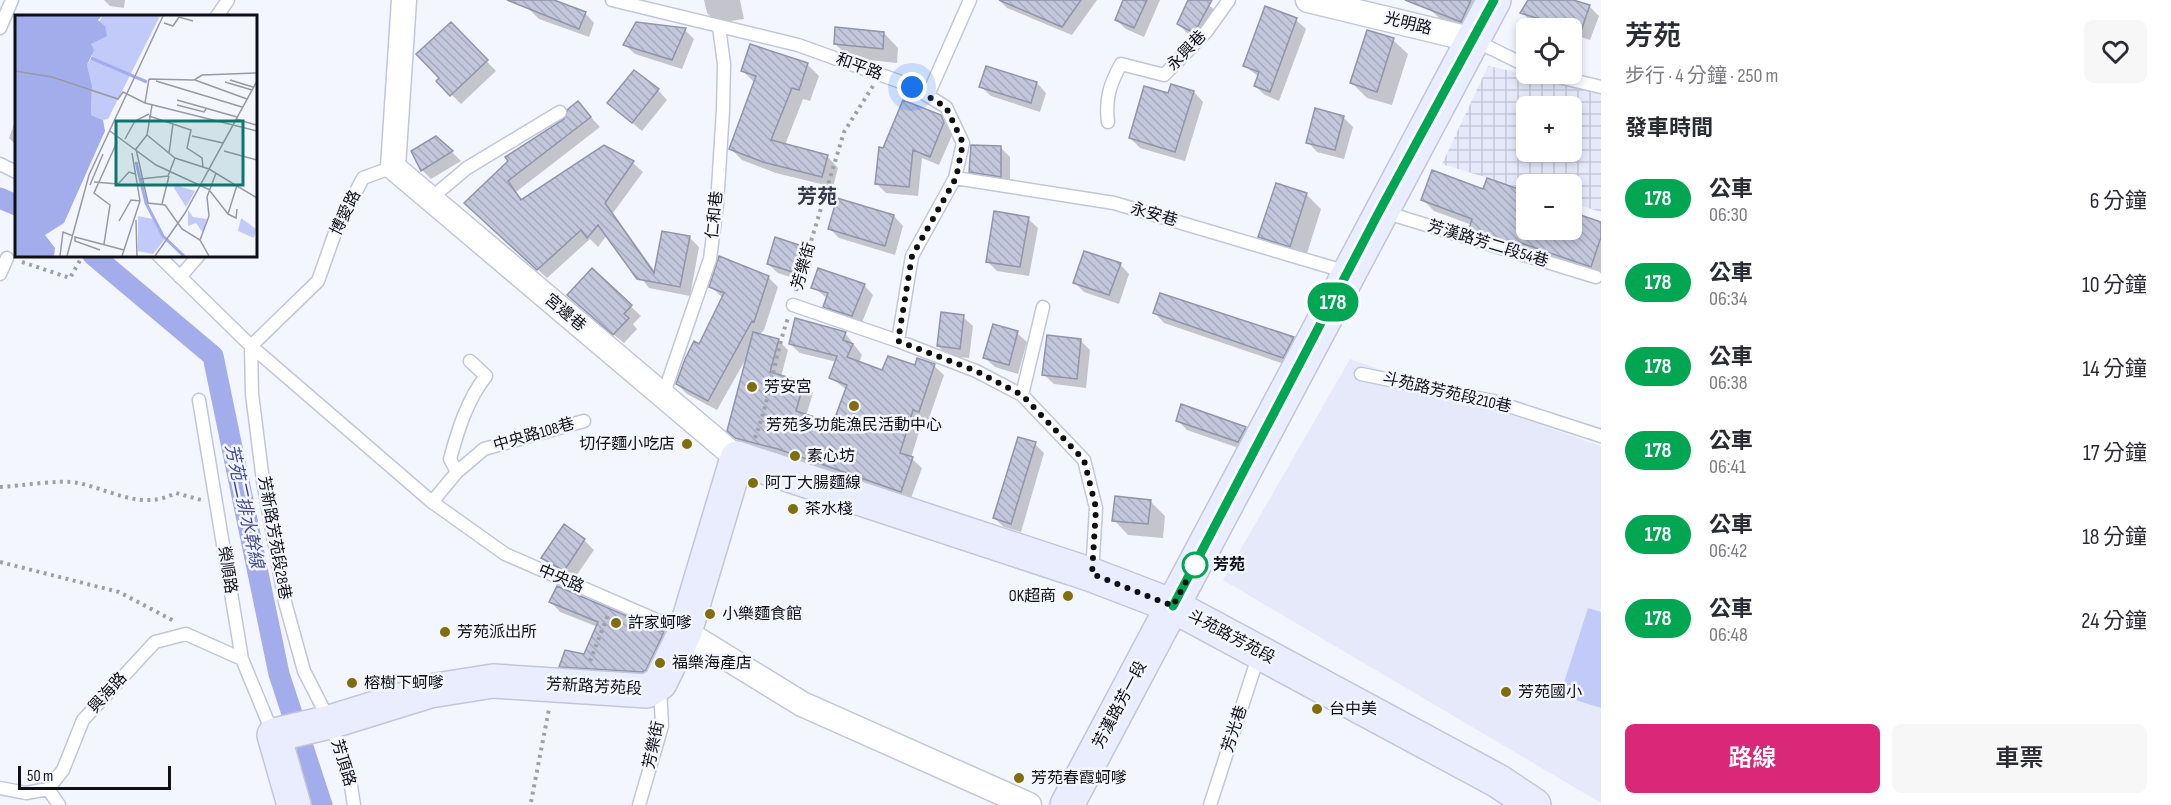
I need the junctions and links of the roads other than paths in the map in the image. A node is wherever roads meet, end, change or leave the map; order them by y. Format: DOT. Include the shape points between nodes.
graph roads {
  1 [pos="12,0"];
  2 [pos="228,0"];
  3 [pos="404,0"];
  4 [pos="612,0"];
  5 [pos="970,0"];
  6 [pos="1229,0"];
  7 [pos="1308,0"];
  8 [pos="1494,0"];
  9 [pos="219,15"];
  10 [pos="719,27"];
  11 [pos="0,28"];
  12 [pos="1474,40"];
  13 [pos="1516,61"];
  14 [pos="1582,83"];
  15 [pos="1601,87"];
  16 [pos="928,95"];
  17 [pos="560,112"];
  18 [pos="1108,122"];
  19 [pos="0,164"];
  20 [pos="393,168"];
  21 [pos="15,172"];
  22 [pos="956,178"];
  23 [pos="430,199"];
  24 [pos="1380,210"];
  25 [pos="159,256"];
  26 [pos="198,256"];
  27 [pos="7,258"];
  28 [pos="1348,272"];
  29 [pos="0,274"];
  30 [pos="180,276"];
  31 [pos="1596,277"];
  32 [pos="793,304"];
  33 [pos="1043,307"];
  34 [pos="898,341"];
  35 [pos="251,346"];
  36 [pos="470,361"];
  37 [pos="1361,374"];
  38 [pos="1022,395"];
  39 [pos="663,396"];
  40 [pos="199,400"];
  41 [pos="584,421"];
  42 [pos="1601,436"];
  43 [pos="737,458"];
  44 [pos="457,472"];
  45 [pos="432,502"];
  46 [pos="1092,574"];
  47 [pos="1173,606"];
  48 [pos="685,632"];
  49 [pos="1260,652"];
  50 [pos="242,659"];
  51 [pos="660,683"];
  52 [pos="330,722"];
  53 [pos="274,735"];
  54 [pos="0,789"];
  55 [pos="48,789"];
  56 [pos="1525,803"];
  57 [pos="59,805"];
  58 [pos="294,805"];
  59 [pos="354,805"];
  60 [pos="639,805"];
  61 [pos="1029,805"];
  62 [pos="1067,805"];
  63 [pos="1210,805"];
  1 -- 11 [label="lane"];
  2 -- 9 [label="lane"];
  3 -- 20 [label="street"];
  4 -- 10 [label="lane, 和平路"];
  5 -- 16 [label="lane"];
  6 -- 18 [label="lane, 永興巷" via="1206,32 1164,75 1121,64 1109,86"];
  7 -- 12 [label="street, 光明路"];
  8 -- 12 [label="street, 芳漢路芳一段"];
  10 -- 16 [label="lane, 和平路" via="798,45"];
  10 -- 39 [label="lane, 仁和巷" via="724,64 723,110 710,259"];
  12 -- 13 [label="lane"];
  12 -- 24 [label="street, 芳漢路芳一段"];
  14 -- 15 [label="lane"];
  16 -- 22 [label="lane, 和平路" via="946,107 963,143"];
  17 -- 23 [label="lane" via="467,168"];
  19 -- 21 [label="lane"];
  20 -- 23 [label="street, 宮邊巷"];
  20 -- 35 [label="lane, 博愛路" via="363,178 336,230 318,281"];
  22 -- 28 [label="lane, 永安巷" via="1114,203"];
  22 -- 34 [label="lane, 和平路" via="912,256"];
  23 -- 39 [label="street, 宮邊巷"];
  24 -- 28 [label="street, 芳漢路芳一段"];
  24 -- 31 [label="lane, 芳漢路芳二段54巷"];
  25 -- 30 [label="lane, 中央路"];
  26 -- 30 [label="lane"];
  27 -- 29 [label="lane"];
  28 -- 47 [label="street, 芳漢路芳一段"];
  30 -- 35 [label="lane, 中央路"];
  32 -- 34 [label="lane"];
  33 -- 38 [label="lane"];
  34 -- 38 [label="lane" via="976,371"];
  35 -- 45 [label="lane, 中央路"];
  35 -- 52 [label="lane, 芳新路芳苑段28巷" via="261,471 285,602 304,671"];
  36 -- 44 [label="lane" via="486,376 471,395 455,442 450,459"];
  37 -- 42 [label="lane, 斗苑路芳苑段210巷" via="1493,401"];
  38 -- 46 [label="lane" via="1084,460 1096,508"];
  39 -- 43 [label="street, 宮邊巷"];
  40 -- 50 [label="lane, 榮順路"];
  41 -- 44 [label="lane, 中央路108巷" via="483,449"];
  43 -- 46 [label="street, 斗苑路芳苑段"];
  43 -- 48 [label="street, 芳新路芳苑段"];
  44 -- 45 [label="lane, 中央路108巷"];
  45 -- 48 [label="lane, 中央路" via="505,554"];
  46 -- 47 [label="street, 斗苑路芳苑段"];
  47 -- 49 [label="street, 斗苑路芳苑段"];
  47 -- 62 [label="street, 芳漢路芳一段"];
  48 -- 51 [label="street, 芳新路芳苑段"];
  48 -- 61 [label="street, 中央路" via="802,704"];
  49 -- 56 [label="street, 斗苑路芳苑段" via="1498,781"];
  49 -- 63 [label="lane, 芳光巷"];
  50 -- 53 [label="lane, 榮順路"];
  50 -- 55 [label="lane, 興海路" via="186,634 155,642 83,720 63,770"];
  51 -- 52 [label="street, 芳新路芳苑段" via="647,691 493,681 430,691"];
  51 -- 60 [label="lane, 芳樂街" via="662,726"];
  52 -- 53 [label="street, 芳新路芳苑段"];
  52 -- 59 [label="lane, 芳頂路" via="350,780"];
  53 -- 58 [label="street"];
  54 -- 55 [label="lane" via="26,793"];
  55 -- 57 [label="lane"];
}
